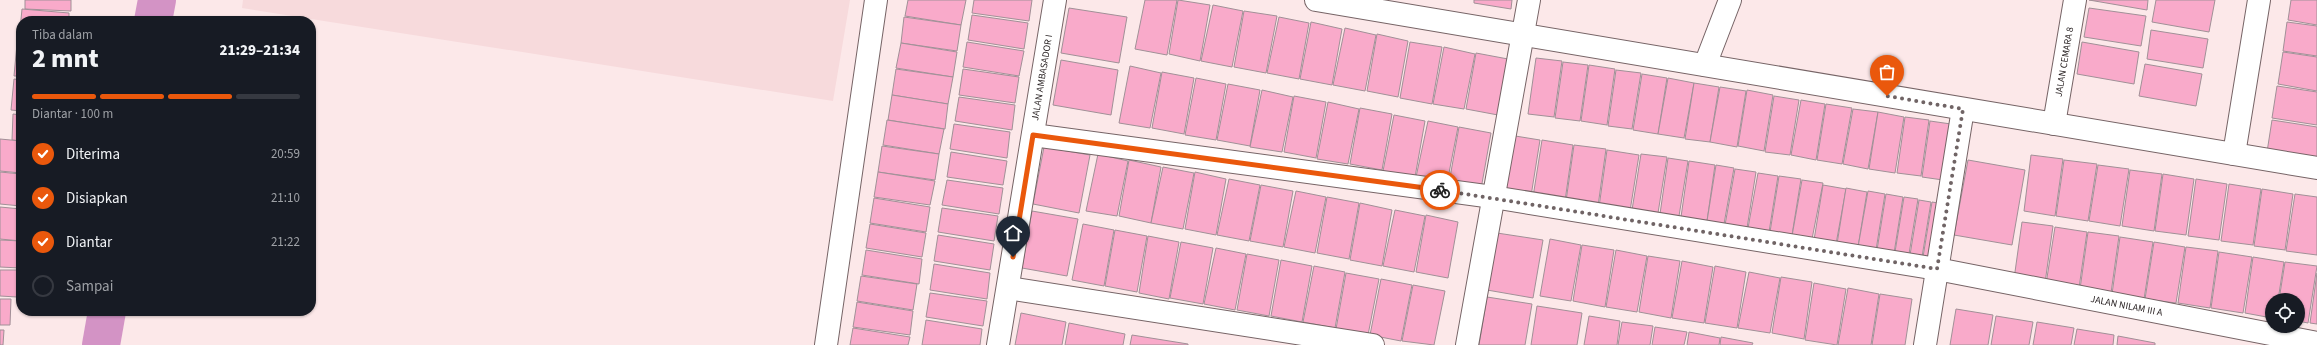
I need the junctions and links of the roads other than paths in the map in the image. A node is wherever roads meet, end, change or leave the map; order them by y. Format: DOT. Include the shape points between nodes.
graph roads {
  1 [pos="876,0"];
  2 [pos="1055,0"];
  3 [pos="1316,0"];
  4 [pos="1529,0"];
  5 [pos="1730,0"];
  6 [pos="2075,0"];
  7 [pos="2259,0"];
  8 [pos="1521,34"];
  9 [pos="1705,65"];
  10 [pos="1963,109"];
  11 [pos="2054,124"];
  12 [pos="1033,135"];
  13 [pos="2234,154"];
  14 [pos="2317,168"];
  15 [pos="1493,197"];
  16 [pos="1937,269"];
  17 [pos="1008,288"];
  18 [pos="2317,342"];
  19 [pos="826,345"];
  20 [pos="998,345"];
  21 [pos="1373,345"];
  22 [pos="1467,345"];
  23 [pos="1925,345"];
  1 -- 19 [label="street"];
  2 -- 12 [label="street, JALAN AMBASADOR I"];
  3 -- 8 [label="street"];
  4 -- 8 [label="street"];
  5 -- 9 [label="street"];
  6 -- 11 [label="street, JALAN CEMARA 8"];
  7 -- 13 [label="street"];
  8 -- 9 [label="street"];
  8 -- 15 [label="street"];
  9 -- 10 [label="street"];
  10 -- 11 [label="street"];
  10 -- 16 [label="street"];
  11 -- 13 [label="street"];
  12 -- 15 [label="street, JALAN NILAM III A"];
  12 -- 17 [label="street, JALAN AMBASADOR I"];
  13 -- 14 [label="street"];
  15 -- 16 [label="street, JALAN NILAM III A"];
  15 -- 22 [label="street"];
  16 -- 18 [label="street, JALAN NILAM III A"];
  16 -- 23 [label="street"];
  17 -- 20 [label="street, JALAN AMBASADOR I"];
  17 -- 21 [label="street"];
}
